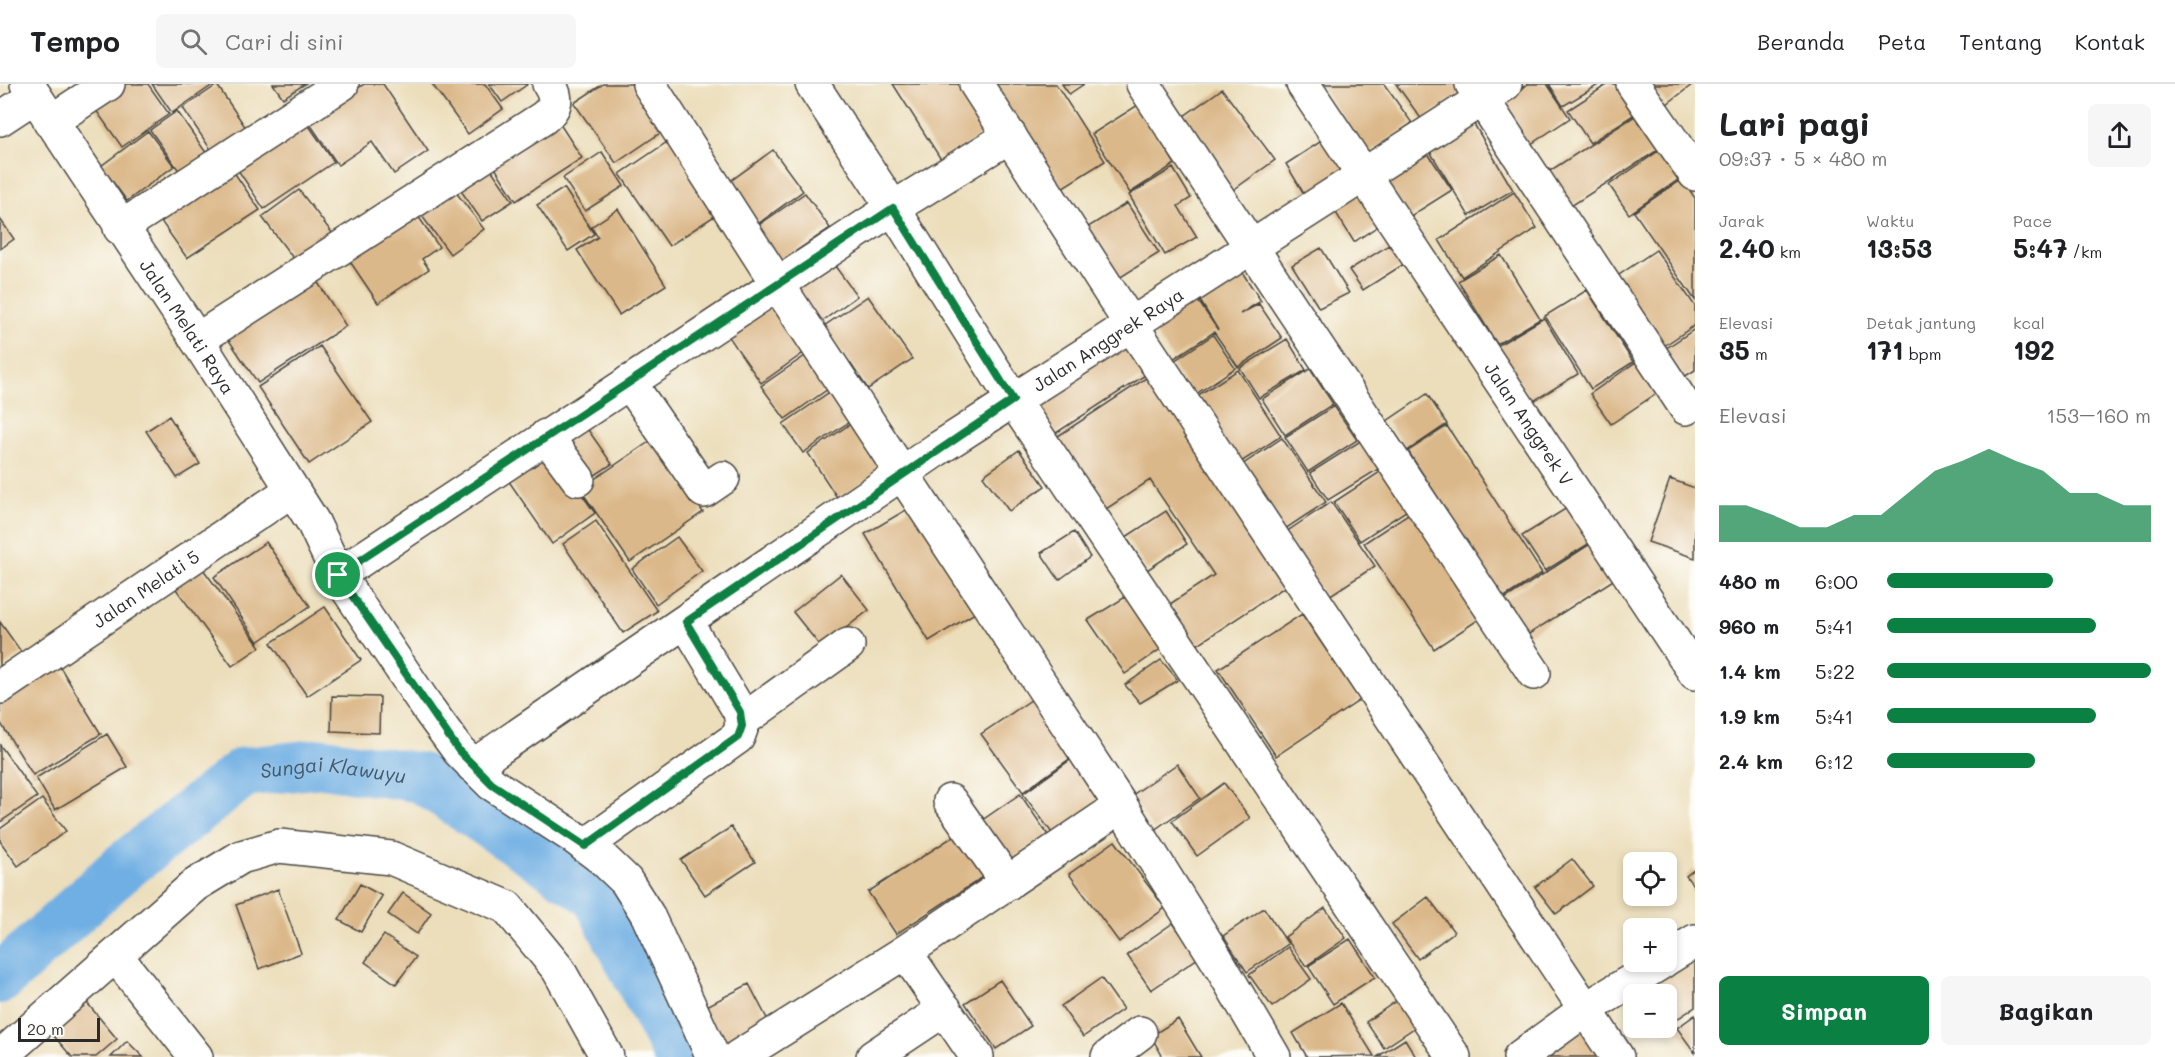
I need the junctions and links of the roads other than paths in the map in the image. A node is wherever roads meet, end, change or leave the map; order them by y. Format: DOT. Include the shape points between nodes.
graph roads {
  1 [pos="108,84"];
  2 [pos="342,84"];
  3 [pos="549,84"];
  4 [pos="650,84"];
  5 [pos="812,84"];
  6 [pos="975,84"];
  7 [pos="1143,84"];
  8 [pos="1303,84"];
  9 [pos="1634,84"];
  10 [pos="1486,89"];
  11 [pos="37,101"];
  12 [pos="0,119"];
  13 [pos="1010,136"];
  14 [pos="1362,174"];
  15 [pos="1695,174"];
  16 [pos="893,208"];
  17 [pos="120,228"];
  18 [pos="1250,247"];
  19 [pos="778,285"];
  20 [pos="1130,323"];
  21 [pos="197,340"];
  22 [pos="629,382"];
  23 [pos="1013,400"];
  24 [pos="1686,408"];
  25 [pos="546,436"];
  26 [pos="903,474"];
  27 [pos="723,478"];
  28 [pos="578,479"];
  29 [pos="292,490"];
  30 [pos="338,575"];
  31 [pos="686,622"];
  32 [pos="848,645"];
  33 [pos="1534,673"];
  34 [pos="1695,673"];
  35 [pos="0,687"];
  36 [pos="742,721"];
  37 [pos="473,766"];
  38 [pos="951,801"];
  39 [pos="1122,806"];
  40 [pos="585,846"];
  41 [pos="1008,883"];
  42 [pos="1695,941"];
  43 [pos="905,951"];
  44 [pos="1677,952"];
  45 [pos="116,956"];
  46 [pos="1646,972"];
  47 [pos="945,1009"];
  48 [pos="1586,1009"];
  49 [pos="1140,1034"];
  50 [pos="0,1057"];
  51 [pos="196,1057"];
  52 [pos="608,1057"];
  53 [pos="713,1057"];
  54 [pos="738,1057"];
  55 [pos="873,1057"];
  56 [pos="977,1057"];
  57 [pos="1108,1057"];
  58 [pos="1274,1057"];
  59 [pos="1454,1057"];
  60 [pos="1520,1057"];
  61 [pos="1617,1057"];
  1 -- 11 [label="street"];
  2 -- 17 [label="street"];
  3 -- 21 [label="street" via="556,101 543,118"];
  4 -- 19 [label="street"];
  5 -- 16 [label="street"];
  6 -- 13 [label="street"];
  7 -- 18 [label="street"];
  8 -- 14 [label="street, Jalan Anggrek V"];
  9 -- 15 [label="street"];
  10 -- 14 [label="street, Jalan Anggrek Raya"];
  10 -- 24 [label="street"];
  11 -- 12 [label="street"];
  11 -- 17 [label="street, Jalan Melati Raya"];
  13 -- 16 [label="street"];
  13 -- 20 [label="street"];
  14 -- 18 [label="street, Jalan Anggrek Raya"];
  14 -- 34 [label="street, Jalan Anggrek V"];
  16 -- 19 [label="street"];
  16 -- 23 [label="street"];
  17 -- 21 [label="street, Jalan Melati Raya"];
  18 -- 20 [label="street, Jalan Anggrek Raya"];
  18 -- 33 [label="street"];
  19 -- 22 [label="street"];
  19 -- 26 [label="street"];
  20 -- 23 [label="street, Jalan Anggrek Raya"];
  20 -- 48 [label="street"];
  21 -- 29 [label="street, Jalan Melati Raya"];
  22 -- 25 [label="street"];
  22 -- 27 [label="street" via="704,491"];
  23 -- 26 [label="street, Jalan Anggrek Raya"];
  23 -- 59 [label="street"];
  25 -- 28 [label="street"];
  25 -- 30 [label="street"];
  26 -- 31 [label="street, Jalan Anggrek Raya"];
  26 -- 39 [label="street"];
  29 -- 30 [label="street, Jalan Melati Raya" via="313,522"];
  29 -- 35 [label="street, Jalan Melati 5"];
  30 -- 37 [label="street, Jalan Melati Raya" via="435,718"];
  31 -- 36 [label="street"];
  31 -- 37 [label="street, Jalan Anggrek Raya"];
  32 -- 36 [label="street"];
  36 -- 40 [label="street" via="733,743"];
  37 -- 40 [label="street, Jalan Melati Raya" via="492,784"];
  38 -- 41 [label="street"];
  39 -- 41 [label="street"];
  39 -- 58 [label="street"];
  40 -- 53 [label="street, Jalan Melati Raya" via="626,881 647,914"];
  41 -- 43 [label="street"];
  42 -- 44 [label="street"];
  43 -- 47 [label="street"];
  43 -- 54 [label="street"];
  45 -- 50 [label="street"];
  45 -- 51 [label="street"];
  45 -- 52 [label="street" via="195,885 241,857 279,846 391,858 507,907 558,969"];
  46 -- 48 [label="street"];
  47 -- 55 [label="street"];
  47 -- 56 [label="street"];
  48 -- 60 [label="street"];
  48 -- 61 [label="street"];
  49 -- 57 [label="street"];
}
